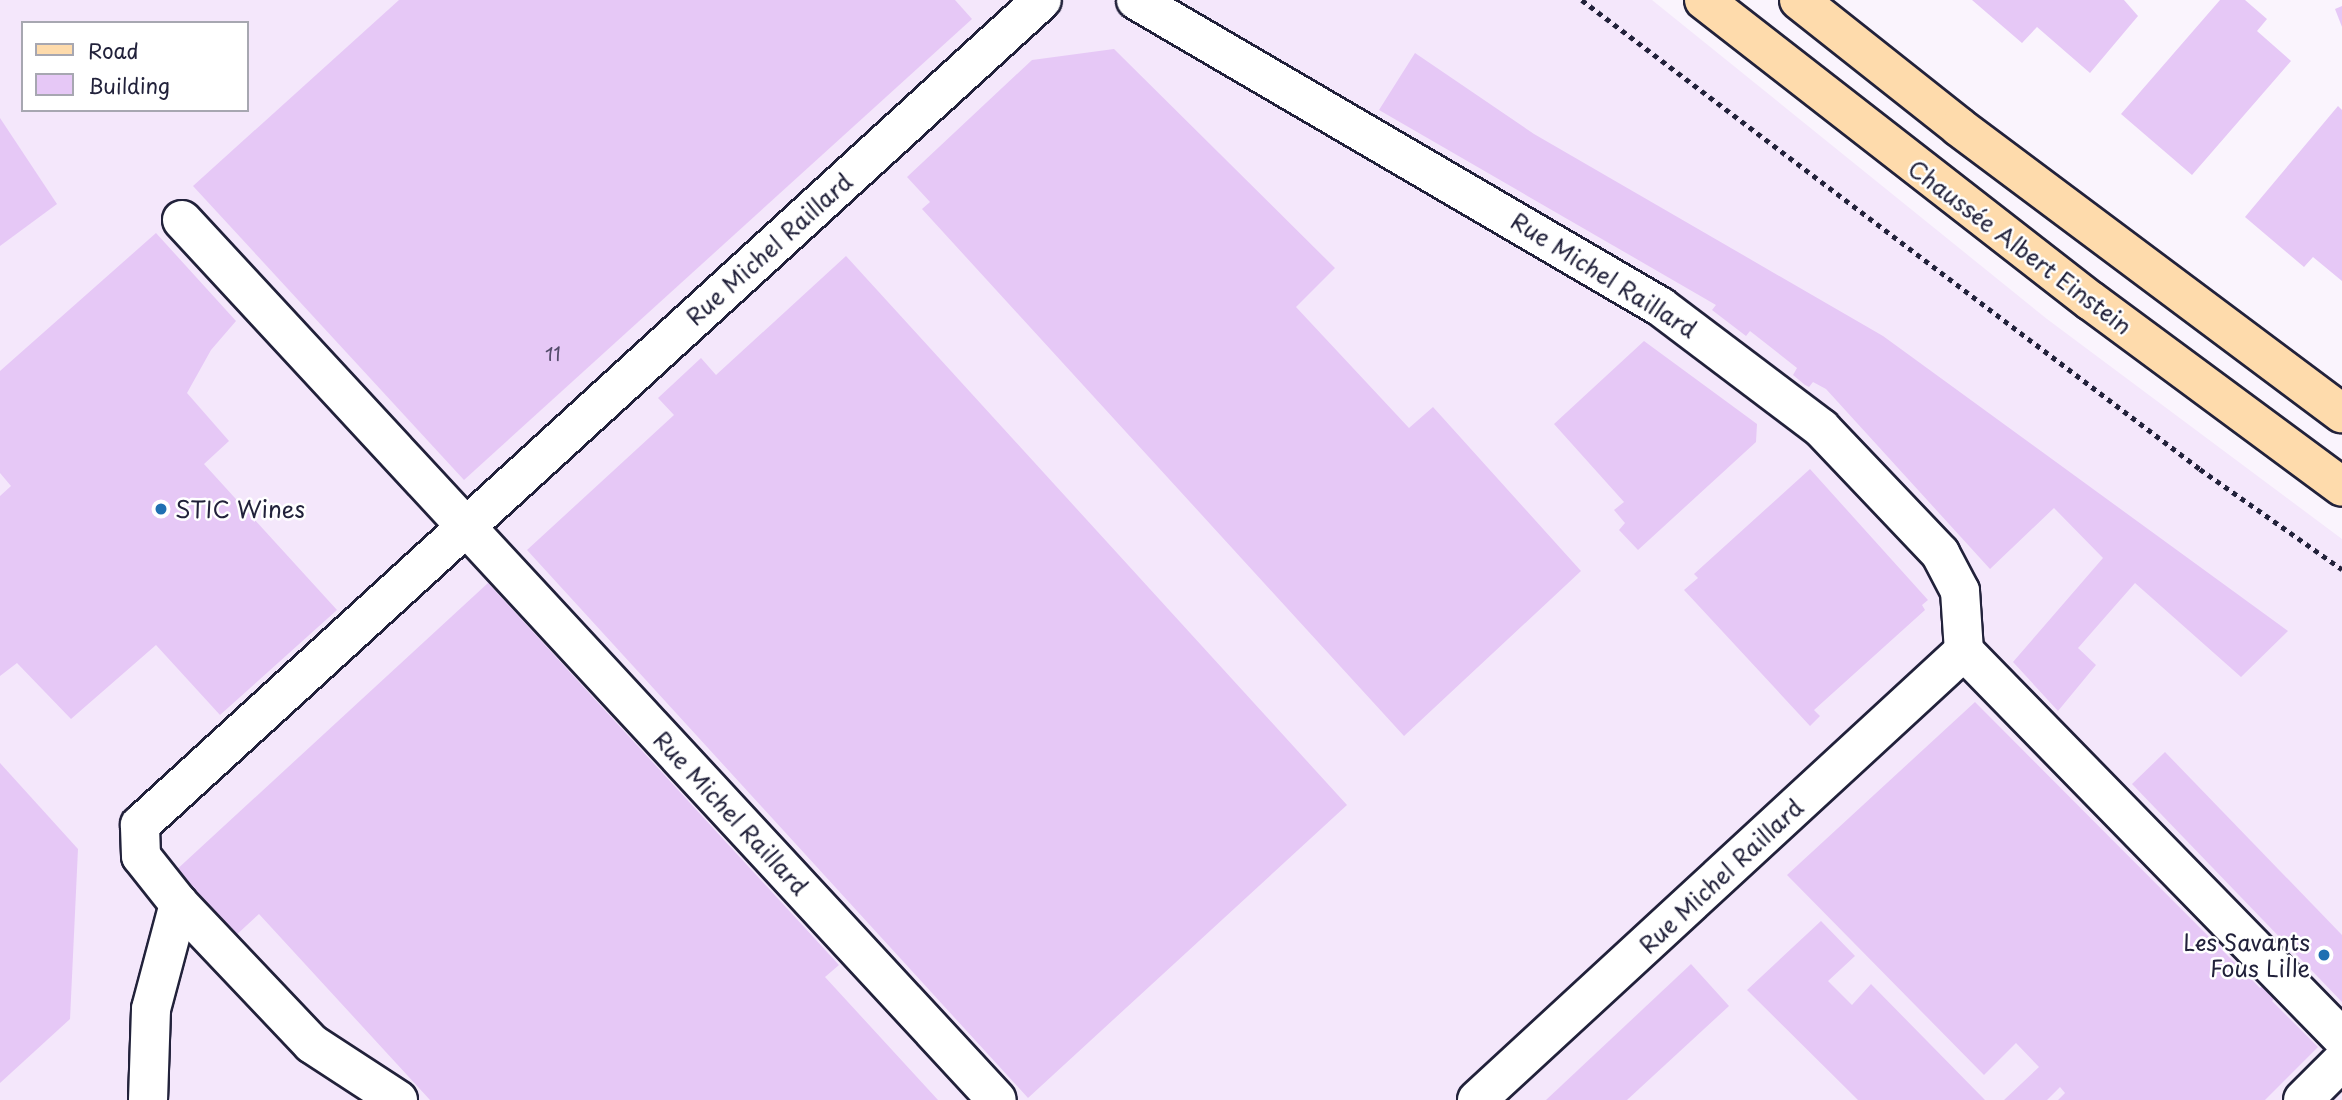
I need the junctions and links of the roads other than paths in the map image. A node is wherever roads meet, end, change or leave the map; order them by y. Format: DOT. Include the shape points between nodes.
graph roads {
  1 [pos="1042,0"];
  2 [pos="1136,0"];
  3 [pos="1704,0"];
  4 [pos="1799,0"];
  5 [pos="182,220"];
  6 [pos="2342,413"];
  7 [pos="2342,487"];
  8 [pos="466,526"];
  9 [pos="1965,651"];
  10 [pos="179,904"];
  11 [pos="2342,1038"];
  12 [pos="2342,1061"];
  13 [pos="148,1100"];
  14 [pos="398,1100"];
  15 [pos="997,1100"];
  16 [pos="1477,1100"];
  17 [pos="2303,1100"];
  1 -- 8 [label="street, Rue Michel Raillard"];
  2 -- 9 [label="street, Rue Michel Raillard" via="1587,261 1704,337 1782,396 1840,444 1940,553 1960,591"];
  3 -- 7 [label="main road, Chaussée Albert Einstein" via="2070,285"];
  4 -- 6 [label="main road" via="1959,127"];
  5 -- 8 [label="street"];
  8 -- 10 [label="street, Rue Michel Raillard" via="140,825 141,856"];
  8 -- 15 [label="street, Rue Michel Raillard"];
  9 -- 11 [label="street"];
  9 -- 16 [label="street, Rue Michel Raillard"];
  10 -- 13 [label="street" via="151,1009"];
  10 -- 14 [label="street, Rue Michel Raillard" via="312,1044"];
  12 -- 17 [label="street"];
}
